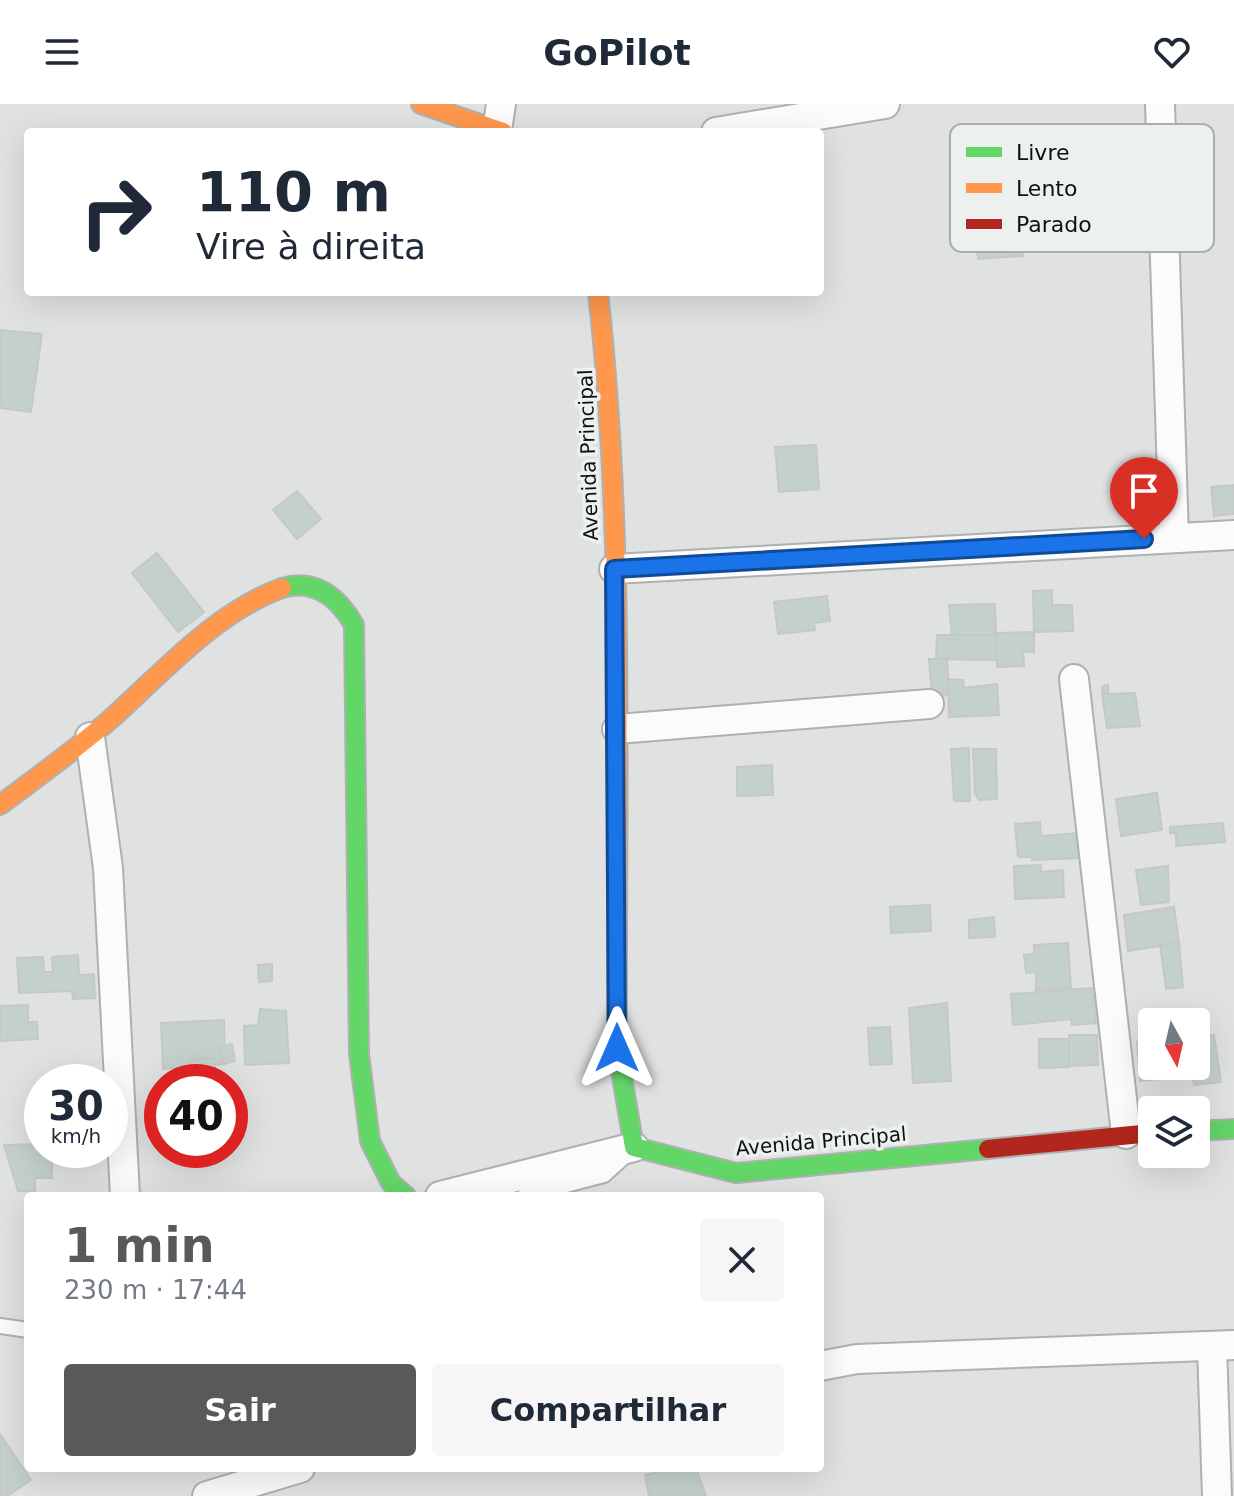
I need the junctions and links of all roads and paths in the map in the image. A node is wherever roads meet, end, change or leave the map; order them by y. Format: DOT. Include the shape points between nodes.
graph roads {
  1 [pos="421,104"];
  2 [pos="885,104"];
  3 [pos="1160,104"];
  4 [pos="500,122"];
  5 [pos="1161,124"];
  6 [pos="740,128"];
  7 [pos="1165,252"];
  8 [pos="598,296"];
  9 [pos="1234,535"];
  10 [pos="1174,538"];
  11 [pos="614,569"];
  12 [pos="1074,679"];
  13 [pos="929,704"];
  14 [pos="617,729"];
  15 [pos="90,737"];
  16 [pos="0,805"];
  17 [pos="1138,1126"];
  18 [pos="1234,1129"];
  19 [pos="1210,1130"];
  20 [pos="1138,1133"];
  21 [pos="634,1147"];
  22 [pos="125,1192"];
  23 [pos="401,1192"];
  24 [pos="456,1192"];
  25 [pos="539,1192"];
  26 [pos="0,1326"];
  27 [pos="24,1329"];
  28 [pos="1223,1345"];
  29 [pos="824,1365"];
  30 [pos="287,1472"];
  31 [pos="207,1496"];
  32 [pos="1217,1496"];
  1 -- 4 [label="street"];
  2 -- 6 [label="street"];
  3 -- 5 [label="street"];
  7 -- 10 [label="street"];
  8 -- 11 [label="street, Avenida Principal" via="610,397"];
  9 -- 10 [label="street"];
  10 -- 11 [label="street"];
  11 -- 14 [label="street, Avenida Principal"];
  12 -- 17 [label="street"];
  13 -- 14 [label="street"];
  14 -- 21 [label="street, Avenida Principal" via="617,1048"];
  15 -- 16 [label="street"];
  15 -- 22 [label="street" via="108,868"];
  15 -- 23 [label="street" via="251,599 287,586 316,585 343,602 354,625 359,1054 370,1141 391,1183"];
  18 -- 19 [label="street"];
  20 -- 21 [label="street, Avenida Principal" via="736,1173"];
  21 -- 24 [label="street"];
  21 -- 25 [label="lane" via="604,1175"];
  26 -- 27 [label="lane"];
  28 -- 29 [label="street" via="857,1359"];
  28 -- 32 [label="street"];
  30 -- 31 [label="street"];
}
